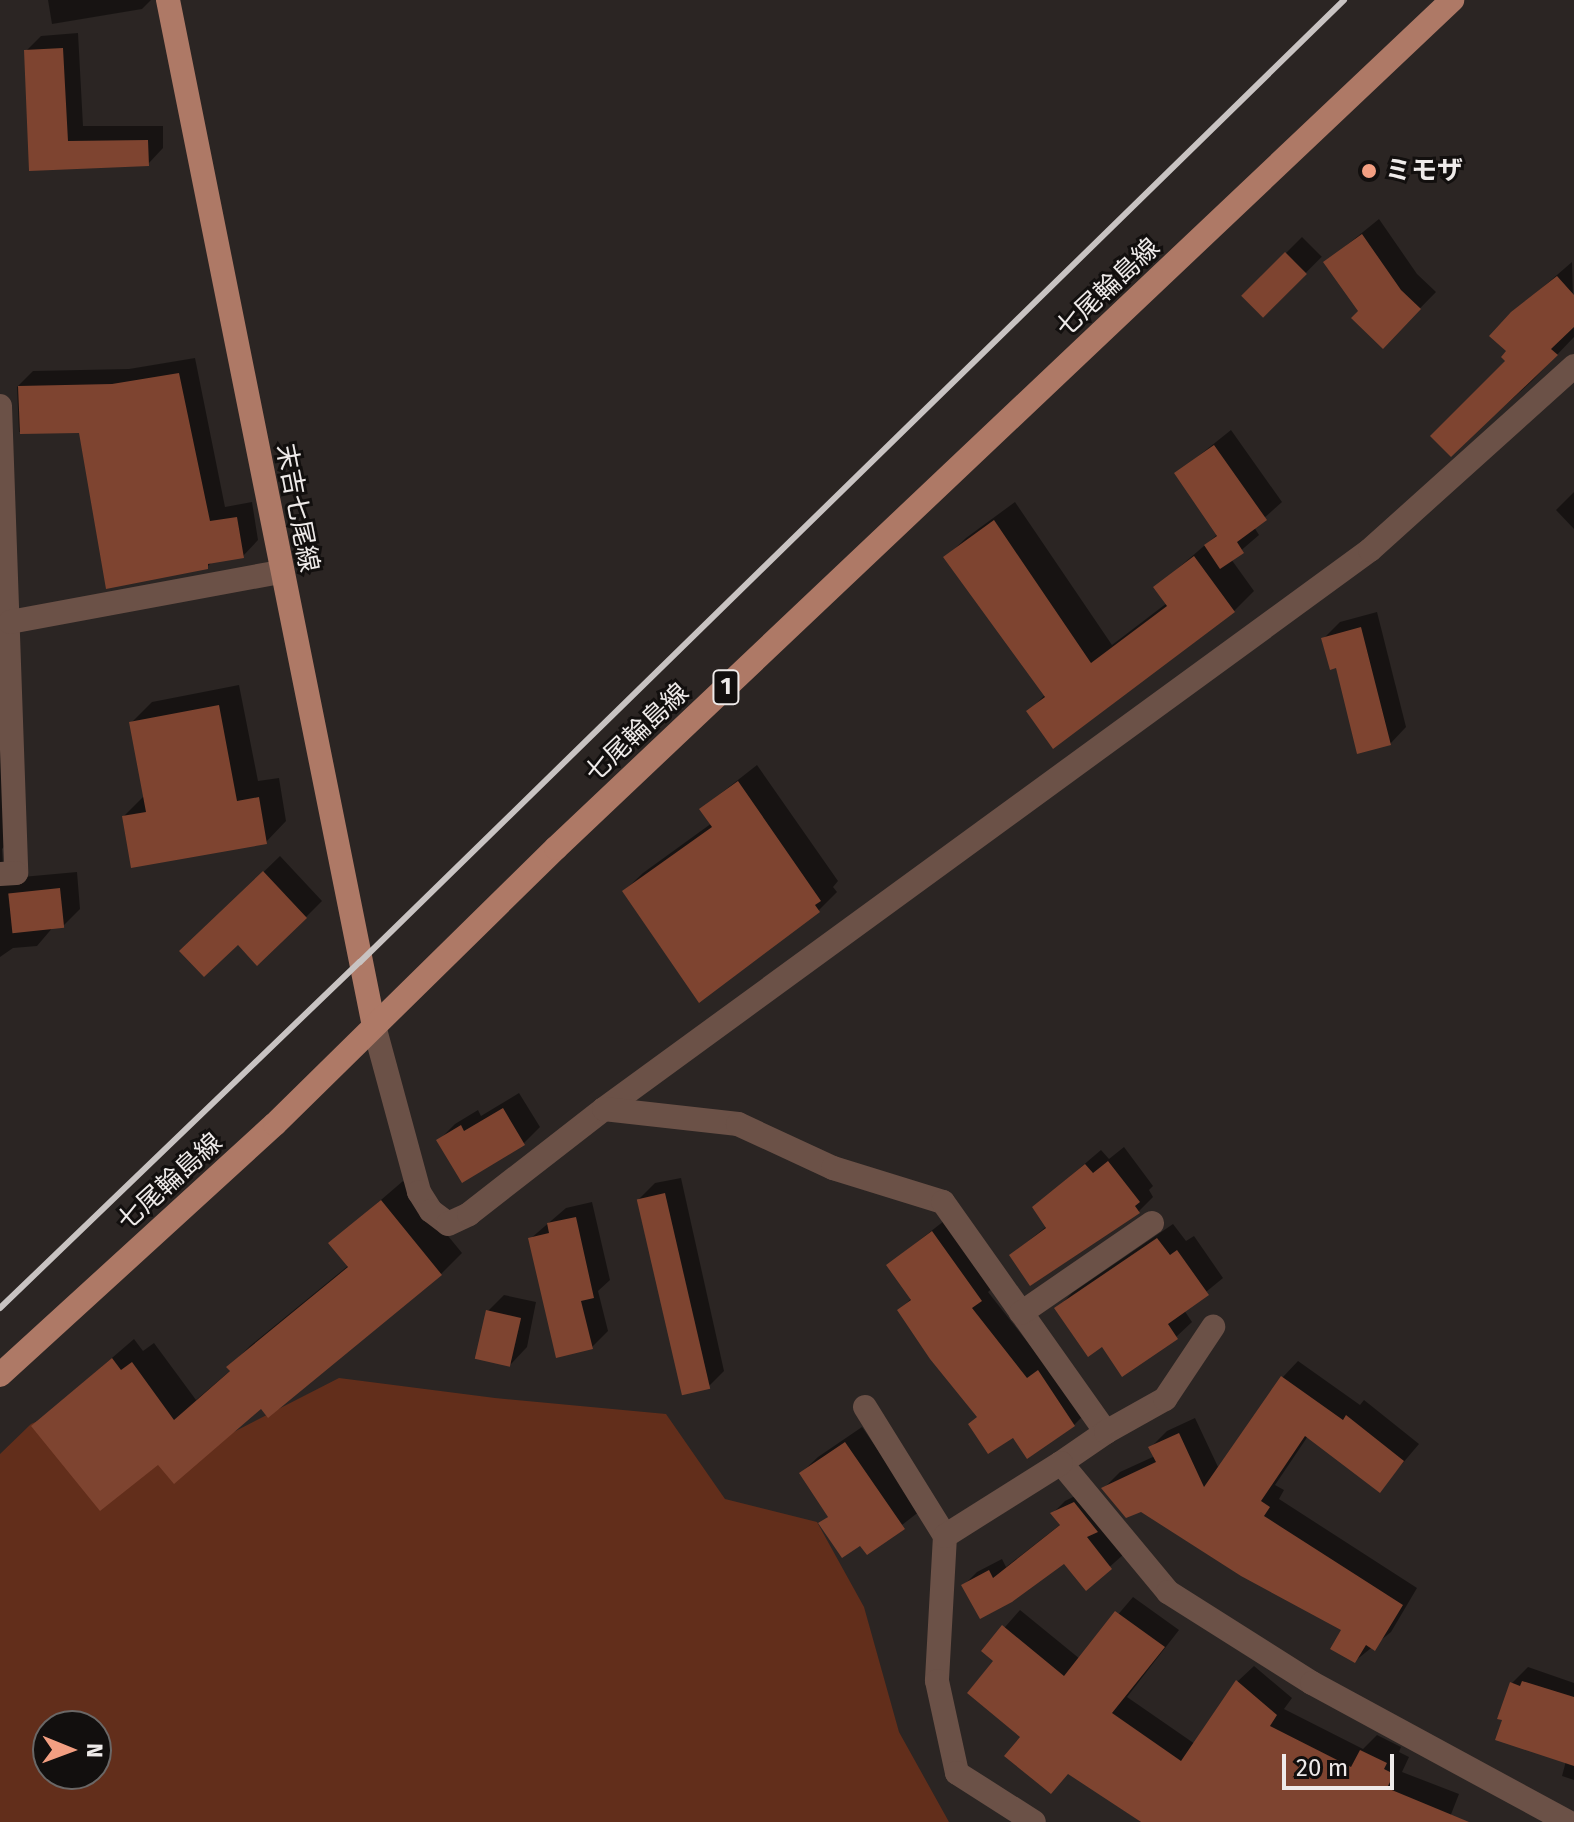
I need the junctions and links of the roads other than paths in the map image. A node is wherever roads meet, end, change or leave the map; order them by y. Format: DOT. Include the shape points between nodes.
graph roads {
  1 [pos="168,0"];
  2 [pos="1452,0"];
  3 [pos="1574,366"];
  4 [pos="0,406"];
  5 [pos="0,428"];
  6 [pos="281,572"];
  7 [pos="10,622"];
  8 [pos="0,874"];
  9 [pos="374,1026"];
  10 [pos="604,1109"];
  11 [pos="1152,1223"];
  12 [pos="1021,1313"];
  13 [pos="1213,1327"];
  14 [pos="0,1375"];
  15 [pos="865,1407"];
  16 [pos="1106,1432"];
  17 [pos="1061,1463"];
  18 [pos="945,1536"];
  19 [pos="1034,1822"];
  20 [pos="1568,1822"];
  1 -- 6 [label="main road, 末吉七尾線"];
  2 -- 9 [label="main road, 七尾輪島線 / 1"];
  3 -- 10 [label="street" via="1370,550"];
  4 -- 5 [label="street"];
  5 -- 7 [label="street"];
  6 -- 7 [label="street"];
  6 -- 9 [label="main road, 末吉七尾線"];
  7 -- 8 [label="street" via="16,873"];
  9 -- 10 [label="street" via="419,1192 448,1224 469,1214"];
  9 -- 14 [label="main road, 七尾輪島線 / 1" via="275,1124"];
  10 -- 12 [label="street" via="738,1124 833,1168 943,1202"];
  11 -- 12 [label="street"];
  12 -- 16 [label="street"];
  13 -- 16 [label="street" via="1165,1399"];
  15 -- 18 [label="street"];
  16 -- 17 [label="street"];
  17 -- 18 [label="street"];
  17 -- 20 [label="street" via="1168,1592 1312,1683"];
  18 -- 19 [label="street" via="937,1681 957,1773"];
}
